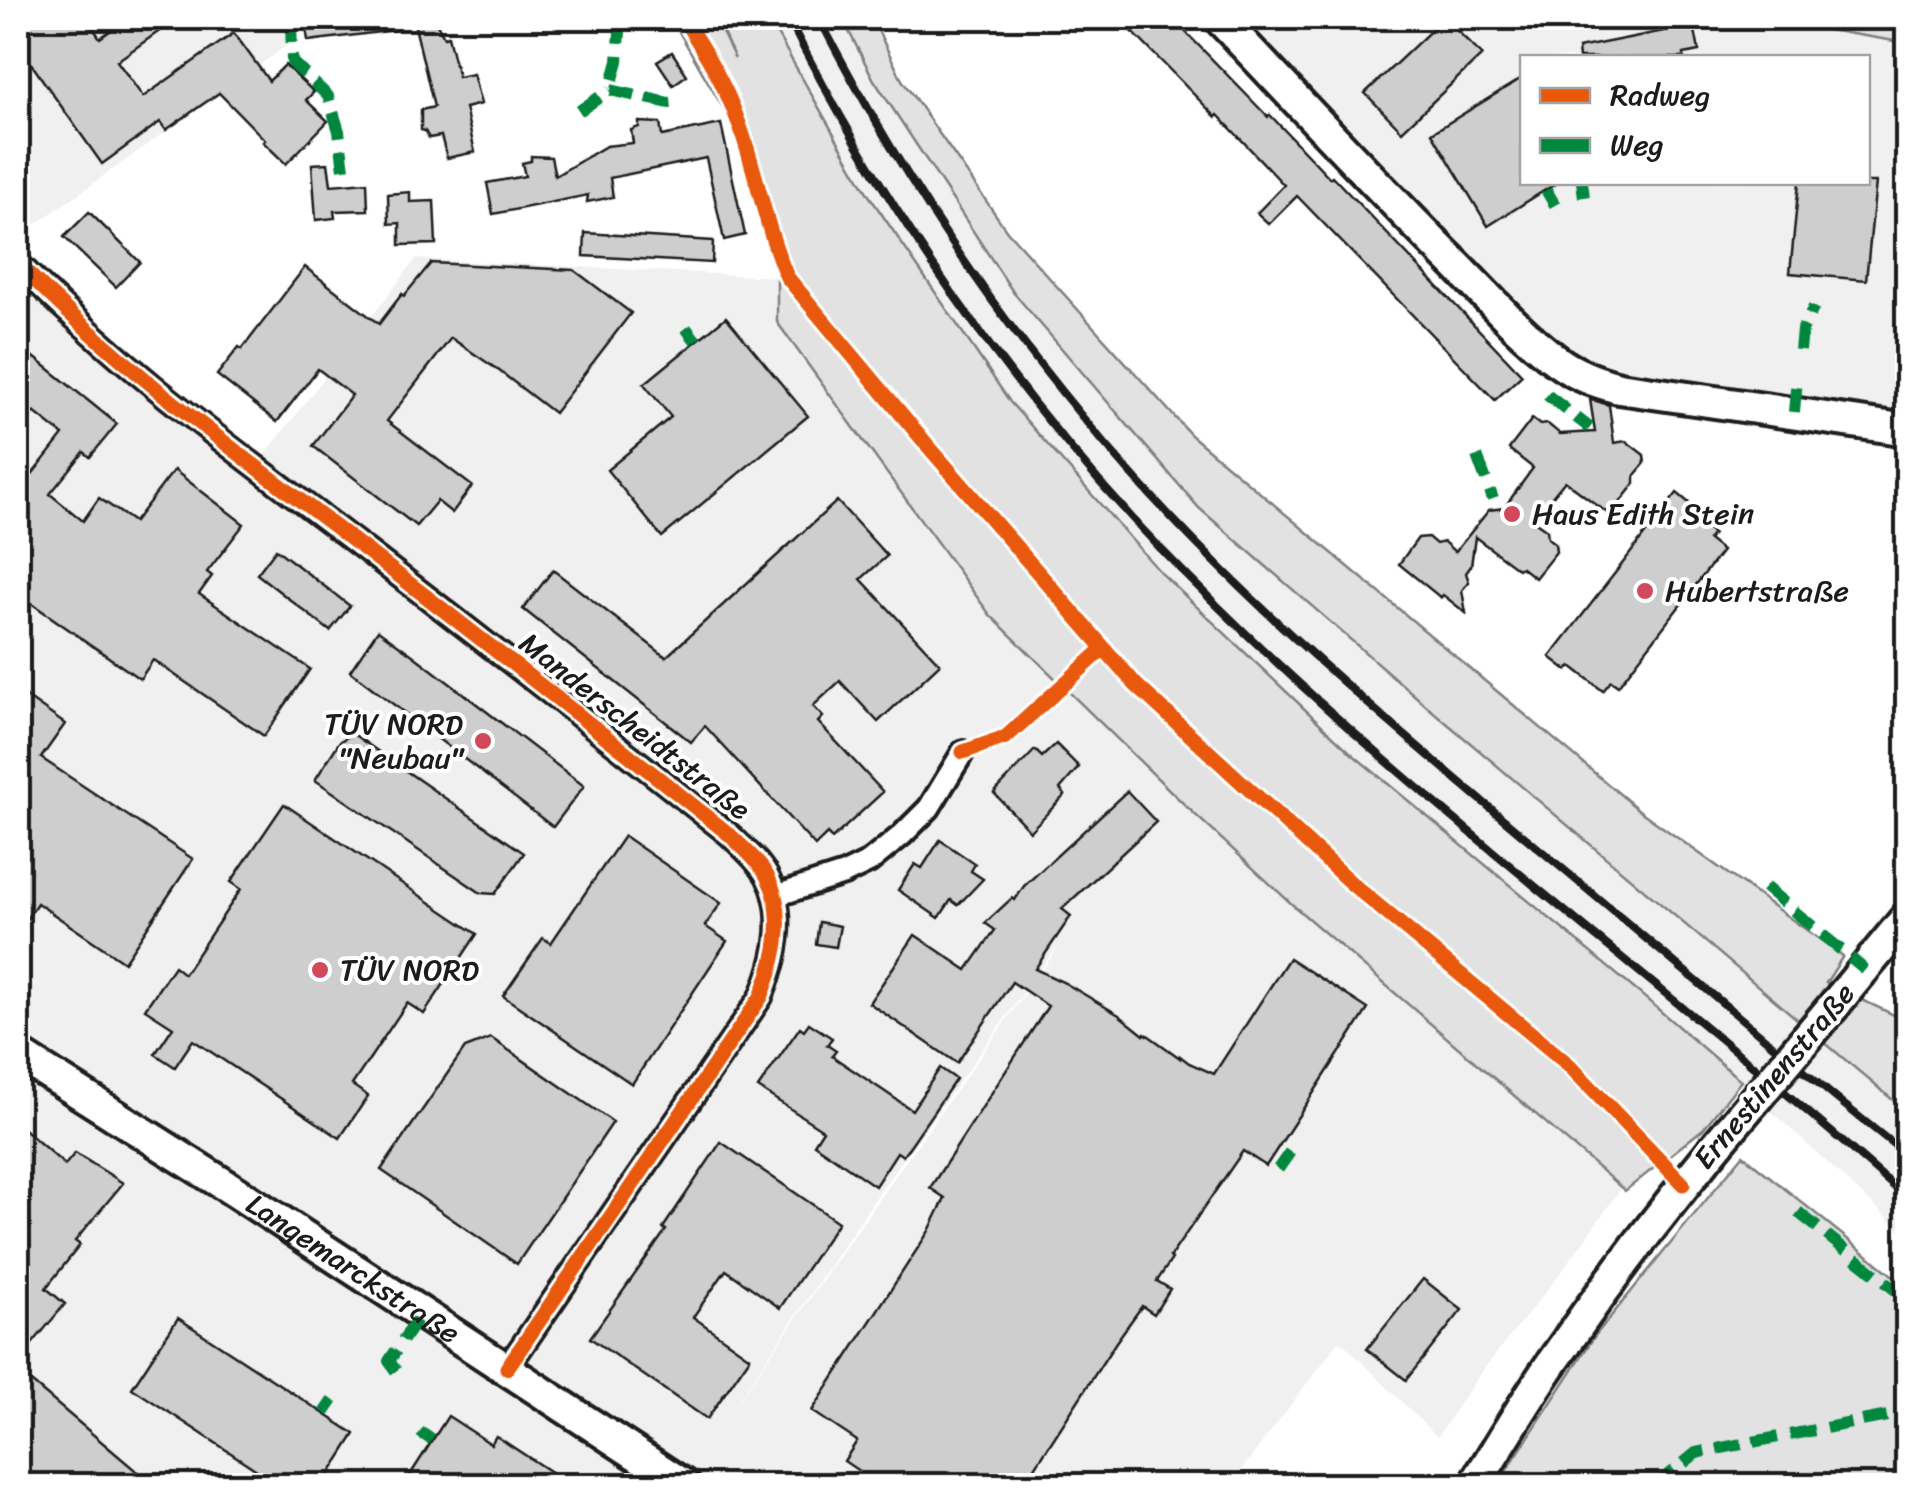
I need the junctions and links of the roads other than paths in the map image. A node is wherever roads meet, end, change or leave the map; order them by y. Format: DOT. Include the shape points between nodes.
graph roads {
  1 [pos="1219,18"];
  2 [pos="18,263"];
  3 [pos="1908,430"];
  4 [pos="963,752"];
  5 [pos="775,896"];
  6 [pos="1908,916"];
  7 [pos="18,1054"];
  8 [pos="507,1368"];
  9 [pos="685,1486"];
  10 [pos="1474,1486"];
  1 -- 3 [label="street" via="1499,308 1574,372 1619,388"];
  2 -- 5 [label="street, Manderscheidtstraße" via="176,406 730,835 766,874"];
  4 -- 5 [label="street" via="929,808 869,862"];
  5 -- 8 [label="street, Manderscheidtstraße" via="777,948 761,997"];
  6 -- 10 [label="street, Ernestinenstraße, bridge" via="1641,1238"];
  7 -- 8 [label="street, Langemarckstraße"];
  8 -- 9 [label="street, Langemarckstraße"];
}
